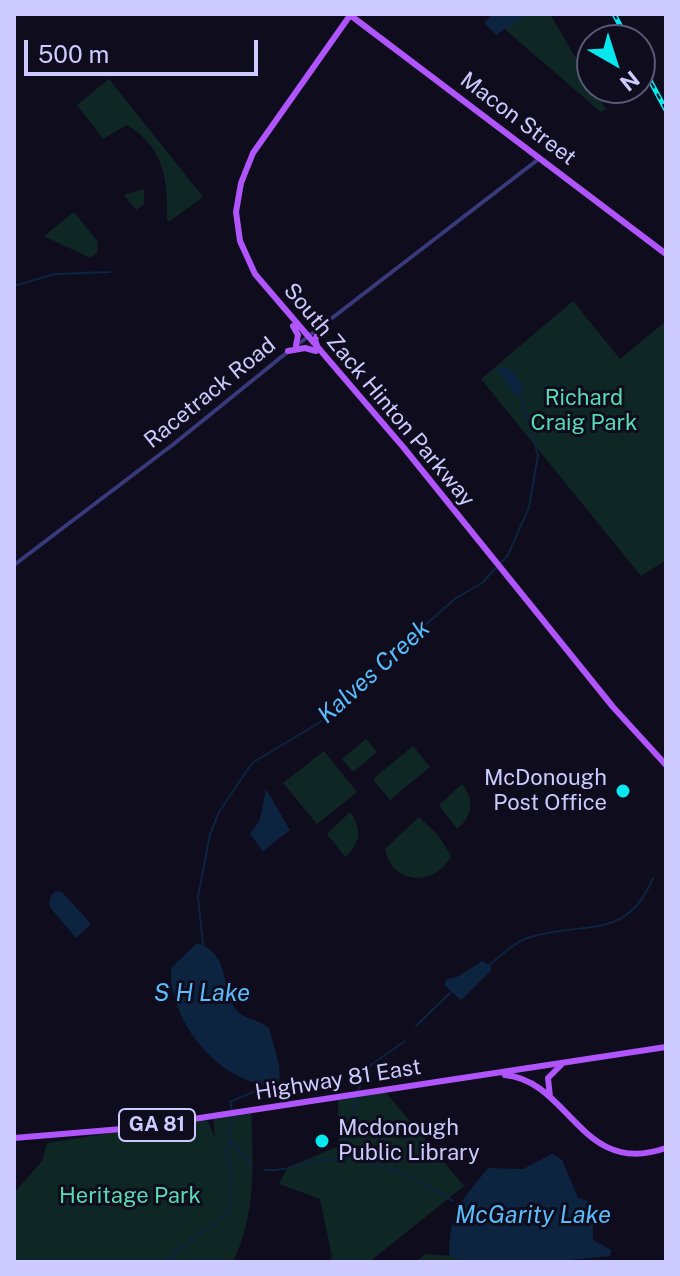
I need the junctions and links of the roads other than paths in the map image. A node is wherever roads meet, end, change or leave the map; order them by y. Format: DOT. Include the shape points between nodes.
graph roads {
  1 [pos="349,14"];
  2 [pos="540,158"];
  3 [pos="666,254"];
  4 [pos="267,290"];
  5 [pos="269,302"];
  6 [pos="288,315"];
  7 [pos="321,327"];
  8 [pos="307,337"];
  9 [pos="296,345"];
  10 [pos="288,351"];
  11 [pos="321,355"];
  12 [pos="14,565"];
  13 [pos="666,765"];
  14 [pos="666,1047"];
  15 [pos="565,1062"];
  16 [pos="494,1074"];
  17 [pos="553,1103"];
  18 [pos="14,1140"];
  19 [pos="666,1148"];
  1 -- 2 [label="main road, Macon Street"];
  1 -- 4 [label="main road, South Zack Hinton Parkway" via="243,175 236,212 239,237 247,261"];
  2 -- 3 [label="main road, Macon Street"];
  2 -- 7 [label="street, Racetrack Road"];
  4 -- 5 [label="main road"];
  4 -- 6 [label="main road, South Zack Hinton Parkway"];
  6 -- 8 [label="main road, South Zack Hinton Parkway"];
  6 -- 9 [label="main road" via="298,335"];
  7 -- 8 [label="street, Racetrack Road"];
  7 -- 11 [label="main road" via="315,340"];
  8 -- 9 [label="street, Racetrack Road"];
  8 -- 11 [label="main road, South Zack Hinton Parkway"];
  9 -- 10 [label="street, Racetrack Road"];
  10 -- 11 [label="main road" via="305,348"];
  10 -- 12 [label="street, Racetrack Road"];
  11 -- 13 [label="main road, South Zack Hinton Parkway"];
  14 -- 15 [label="main road, Highway 81 East / GA 81"];
  15 -- 16 [label="main road, Highway 81 East / GA 81"];
  15 -- 17 [label="main road" via="548,1078"];
  16 -- 17 [label="main road, GA 81" via="523,1079"];
  16 -- 18 [label="main road, Highway 81 East / GA 81" via="134,1128"];
  17 -- 19 [label="main road, GA 81" via="607,1147 635,1153"];
}
